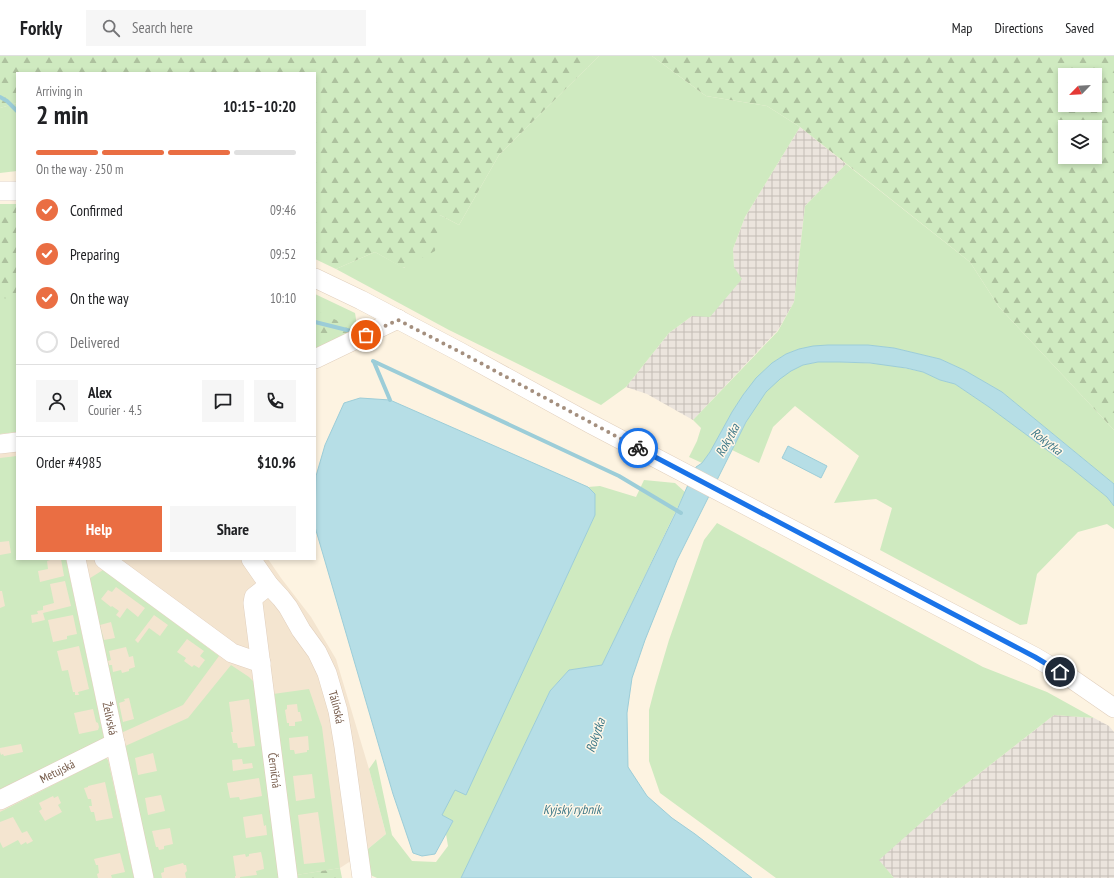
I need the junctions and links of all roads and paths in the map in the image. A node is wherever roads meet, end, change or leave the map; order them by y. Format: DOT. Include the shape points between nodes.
graph roads {
  1 [pos="0,191"];
  2 [pos="16,191"];
  3 [pos="316,278"];
  4 [pos="398,320"];
  5 [pos="316,359"];
  6 [pos="16,442"];
  7 [pos="0,444"];
  8 [pos="76,560"];
  9 [pos="105,560"];
  10 [pos="252,560"];
  11 [pos="269,585"];
  12 [pos="261,663"];
  13 [pos="1114,708"];
  14 [pos="115,743"];
  15 [pos="0,800"];
  16 [pos="144,878"];
  17 [pos="288,878"];
  18 [pos="362,878"];
  1 -- 2 [label="street"];
  3 -- 4 [label="street"];
  4 -- 5 [label="street"];
  4 -- 13 [label="street" via="1035,657"];
  6 -- 7 [label="street"];
  8 -- 14 [label="street, Želivská"];
  9 -- 12 [label="street" via="232,653"];
  10 -- 11 [label="street, Tálínská"];
  11 -- 12 [label="street, Černičná" via="254,597 253,603"];
  11 -- 18 [label="street, Tálínská" via="288,607 300,630 317,652 327,673 343,739"];
  12 -- 17 [label="street, Černičná"];
  14 -- 15 [label="street, Metujská"];
  14 -- 16 [label="street, Želivská"];
}
